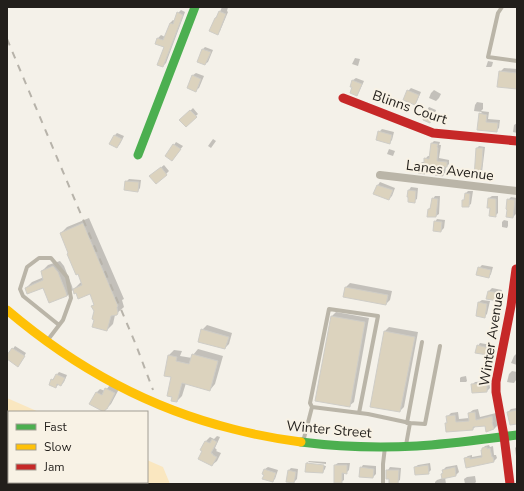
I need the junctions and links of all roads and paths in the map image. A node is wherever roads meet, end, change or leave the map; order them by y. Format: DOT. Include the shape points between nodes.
graph roads {
  1 [pos="195,7"];
  2 [pos="502,7"];
  3 [pos="517,61"];
  4 [pos="342,98"];
  5 [pos="517,141"];
  6 [pos="138,155"];
  7 [pos="380,175"];
  8 [pos="517,191"];
  9 [pos="516,269"];
  10 [pos="7,310"];
  11 [pos="59,325"];
  12 [pos="47,342"];
  13 [pos="422,342"];
  14 [pos="440,346"];
  15 [pos="312,407"];
  16 [pos="359,413"];
  17 [pos="408,423"];
  18 [pos="517,435"];
  19 [pos="504,436"];
  20 [pos="303,443"];
  21 [pos="385,446"];
  22 [pos="406,446"];
  23 [pos="383,484"];
  24 [pos="510,484"];
  1 -- 6 [label="street"];
  2 -- 3 [label="lane" via="498,13 488,57"];
  4 -- 5 [label="street, Blinns Court" via="433,133"];
  7 -- 8 [label="street, Lanes Avenue"];
  9 -- 19 [label="street, Winter Avenue" via="496,382"];
  10 -- 12 [label="street, Winter Street"];
  11 -- 11 [label="lane" via="72,298 67,277 51,258 39,258 27,268 20,289 23,296"];
  11 -- 12 [label="lane"];
  12 -- 20 [label="street, Winter Street" via="95,373 144,398 181,413 258,434"];
  13 -- 17 [label="lane"];
  14 -- 17 [label="lane" via="425,424"];
  15 -- 16 [label="lane"];
  15 -- 16 [label="lane" via="310,403 329,309 378,316"];
  15 -- 20 [label="lane"];
  16 -- 17 [label="lane"];
  17 -- 22 [label="lane"];
  18 -- 19 [label="street, Winter Street"];
  19 -- 22 [label="street, Winter Street"];
  19 -- 24 [label="street, Winter Avenue"];
  20 -- 21 [label="street, Winter Street"];
  21 -- 22 [label="street, Winter Street"];
  21 -- 23 [label="lane"];
}
